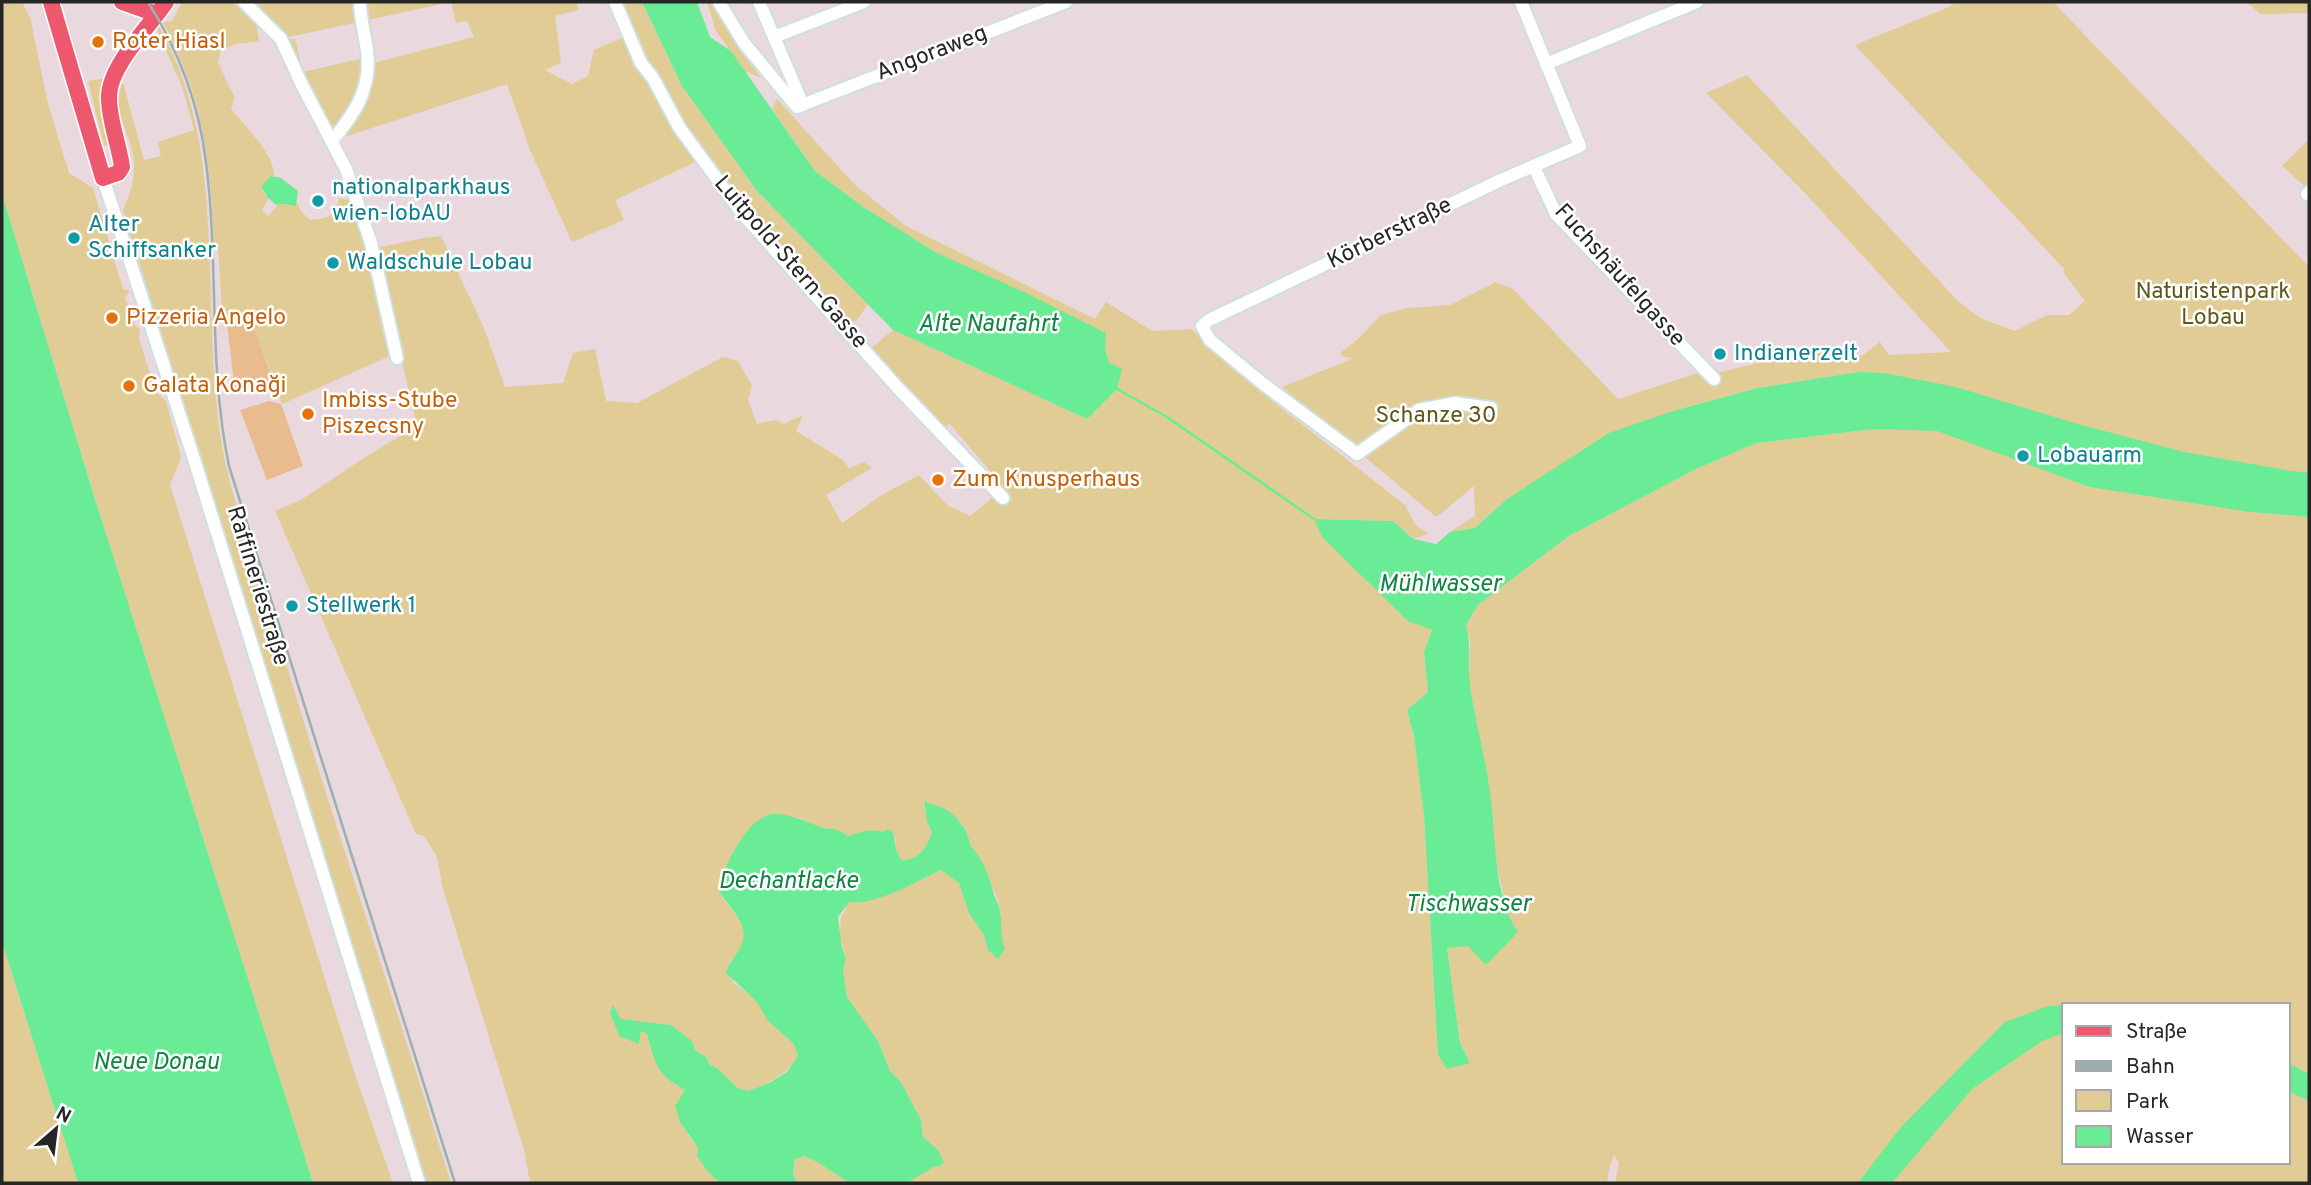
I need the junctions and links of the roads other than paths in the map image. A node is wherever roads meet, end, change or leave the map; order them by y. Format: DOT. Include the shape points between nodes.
graph roads {
  1 [pos="51,2"];
  2 [pos="122,2"];
  3 [pos="244,2"];
  4 [pos="360,2"];
  5 [pos="615,2"];
  6 [pos="719,2"];
  7 [pos="759,2"];
  8 [pos="864,2"];
  9 [pos="1066,2"];
  10 [pos="1521,2"];
  11 [pos="1697,2"];
  12 [pos="161,8"];
  13 [pos="774,37"];
  14 [pos="1546,64"];
  15 [pos="800,106"];
  16 [pos="332,141"];
  17 [pos="1534,167"];
  18 [pos="103,178"];
  19 [pos="397,358"];
  20 [pos="1714,379"];
  21 [pos="1491,408"];
  22 [pos="1003,498"];
  23 [pos="419,1183"];
  1 -- 18 [label="main road, Raffineriestraße"];
  2 -- 12 [label="main road"];
  3 -- 16 [label="street" via="281,39"];
  4 -- 16 [label="street" via="368,52 367,87 354,114"];
  5 -- 22 [label="street, Luitpold-Stern-Gasse" via="641,63 678,127 726,192 897,387"];
  6 -- 15 [label="street" via="744,43"];
  7 -- 13 [label="street"];
  8 -- 13 [label="street"];
  9 -- 15 [label="street, Angoraweg"];
  10 -- 14 [label="street"];
  11 -- 14 [label="street"];
  12 -- 18 [label="main road" via="110,87 122,167"];
  13 -- 15 [label="street"];
  14 -- 17 [label="street, Körberstraße" via="1580,146"];
  16 -- 19 [label="street" via="371,243"];
  17 -- 20 [label="street, Fuchshäufelgasse" via="1556,214"];
  17 -- 21 [label="street, Körberstraße" via="1202,326 1210,340 1262,383 1357,454 1419,410 1455,403"];
  18 -- 23 [label="street, Raffineriestraße"];
}
